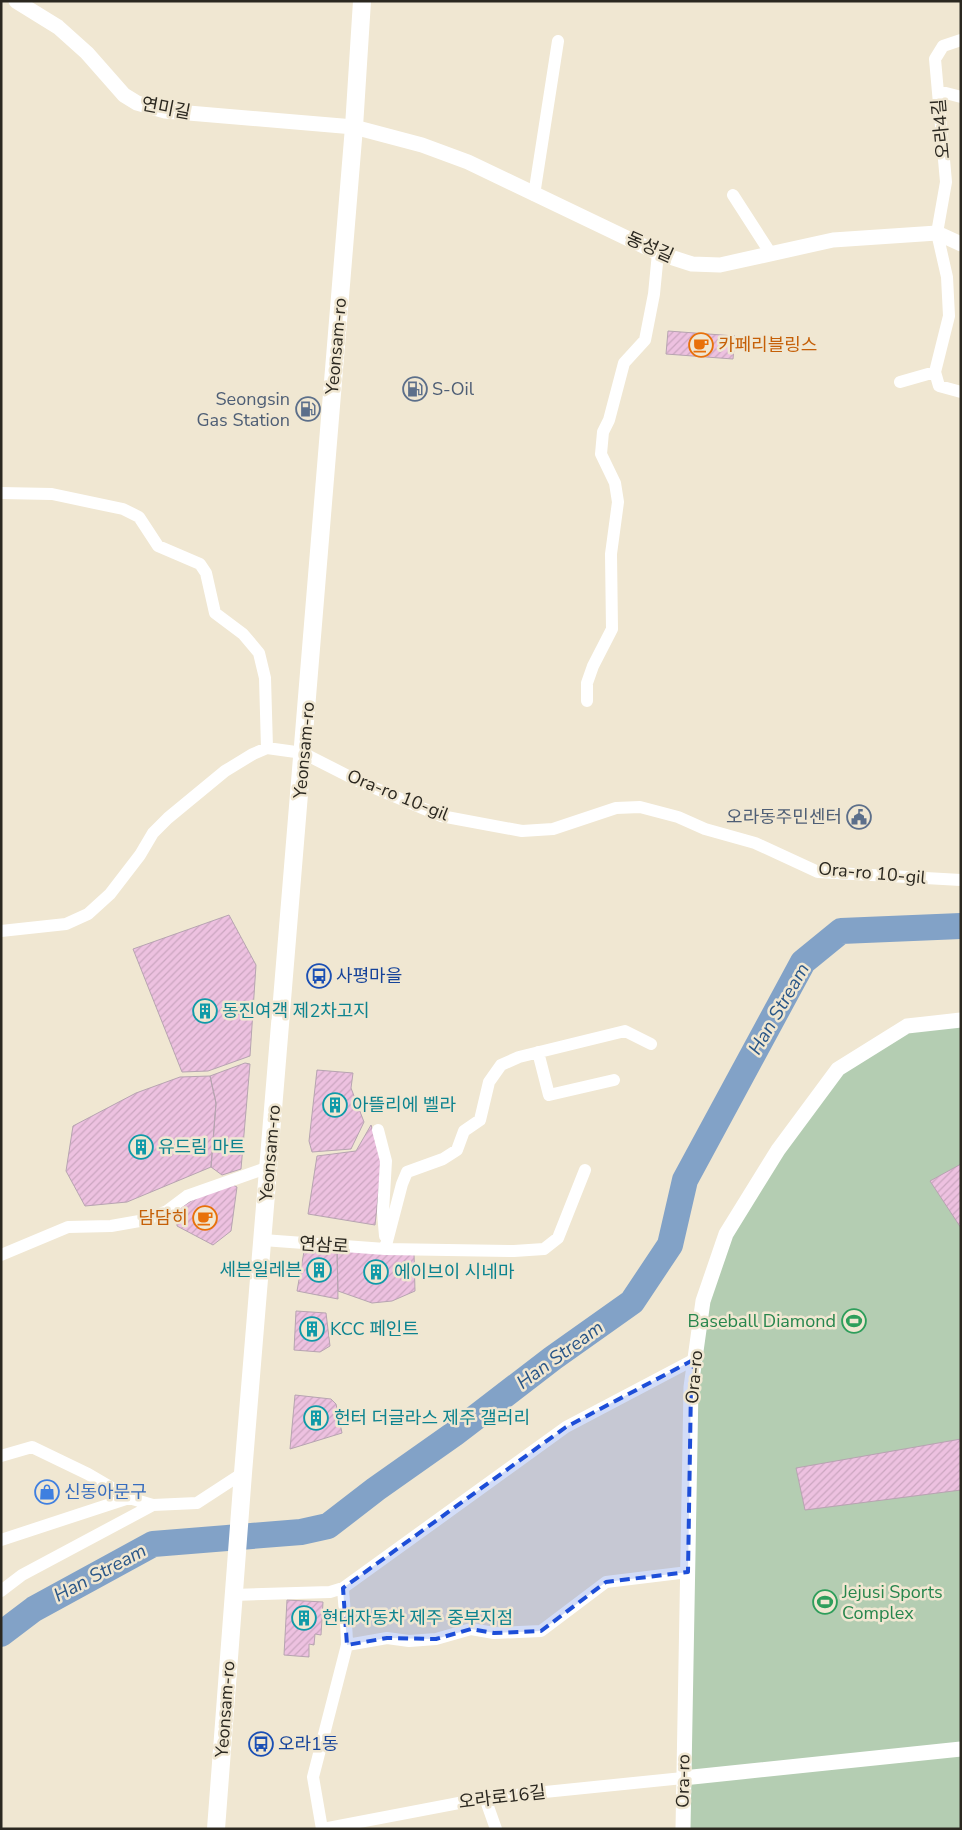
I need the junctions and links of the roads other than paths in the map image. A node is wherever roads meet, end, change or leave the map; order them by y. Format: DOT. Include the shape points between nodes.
graph roads {
  1 [pos="16,1"];
  2 [pos="362,1"];
  3 [pos="961,40"];
  4 [pos="558,41"];
  5 [pos="938,91"];
  6 [pos="961,97"];
  7 [pos="354,127"];
  8 [pos="534,195"];
  9 [pos="733,196"];
  10 [pos="937,232"];
  11 [pos="961,244"];
  12 [pos="658,253"];
  13 [pos="771,254"];
  14 [pos="935,372"];
  15 [pos="900,382"];
  16 [pos="961,392"];
  17 [pos="1,493"];
  18 [pos="587,701"];
  19 [pos="266,748"];
  20 [pos="303,753"];
  21 [pos="961,880"];
  22 [pos="1,932"];
  23 [pos="961,1020"];
  24 [pos="651,1044"];
  25 [pos="538,1052"];
  26 [pos="614,1080"];
  27 [pos="378,1130"];
  28 [pos="269,1167"];
  29 [pos="586,1170"];
  30 [pos="263,1240"];
  31 [pos="386,1249"];
  32 [pos="1,1255"];
  33 [pos="695,1358"];
  34 [pos="1,1456"];
  35 [pos="243,1473"];
  36 [pos="129,1498"];
  37 [pos="153,1505"];
  38 [pos="1,1540"];
  39 [pos="688,1572"];
  40 [pos="343,1588"];
  41 [pos="1,1591"];
  42 [pos="234,1592"];
  43 [pos="347,1645"];
  44 [pos="961,1749"];
  45 [pos="683,1778"];
  46 [pos="485,1798"];
  47 [pos="216,1829"];
  48 [pos="322,1829"];
  49 [pos="496,1829"];
  50 [pos="683,1829"];
  1 -- 7 [label="street, 연미길" via="58,27 87,53 124,95 136,103 165,111"];
  2 -- 7 [label="main road, Yeonsam-ro"];
  3 -- 5 [label="street, 오라4길" via="943,46 935,59"];
  4 -- 8 [label="street"];
  5 -- 6 [label="street"];
  5 -- 10 [label="street, 오라4길" via="946,182"];
  7 -- 8 [label="street, 동성길" via="422,145 468,162"];
  7 -- 20 [label="main road, Yeonsam-ro"];
  8 -- 12 [label="street, 동성길"];
  9 -- 13 [label="street"];
  10 -- 11 [label="street"];
  10 -- 13 [label="street, 동성길" via="833,240"];
  10 -- 14 [label="street" via="947,277 949,316"];
  12 -- 13 [label="street, 동성길" via="692,264 720,265"];
  12 -- 18 [label="street" via="645,340 624,363 603,432 601,454 615,483 618,502 611,554 612,629 587,683"];
  14 -- 15 [label="street"];
  14 -- 16 [label="street" via="939,386"];
  17 -- 19 [label="street" via="52,494 123,509 139,517 158,546 200,564 206,573 215,613 243,634 259,653 265,678"];
  19 -- 20 [label="street, Ora-ro 10-gil"];
  19 -- 22 [label="street" via="225,771 168,818 153,833 110,894 88,914 66,924"];
  20 -- 21 [label="street, Ora-ro 10-gil" via="358,781 441,816 522,831 553,829 616,808 640,807 755,844 818,872"];
  20 -- 28 [label="main road, Yeonsam-ro"];
  23 -- 33 [label="street, Ora-ro" via="907,1026 838,1070 778,1150 726,1234 703,1301"];
  24 -- 25 [label="street" via="625,1031"];
  25 -- 26 [label="street" via="549,1095"];
  25 -- 31 [label="street" via="501,1065 489,1082 480,1120 464,1131 457,1150 443,1159 407,1172"];
  27 -- 31 [label="street" via="386,1161 383,1212"];
  28 -- 30 [label="main road, Yeonsam-ro"];
  28 -- 32 [label="street" via="187,1196 167,1211 145,1220 111,1226 68,1227"];
  29 -- 31 [label="street, 연삼로" via="558,1238 544,1249"];
  30 -- 31 [label="street, 연삼로"];
  30 -- 35 [label="main road, Yeonsam-ro"];
  33 -- 39 [label="street, Ora-ro" via="691,1387"];
  33 -- 40 [label="street" via="566,1427"];
  34 -- 36 [label="street" via="32,1447"];
  35 -- 37 [label="street" via="198,1503"];
  35 -- 42 [label="main road, Yeonsam-ro"];
  36 -- 37 [label="street"];
  36 -- 38 [label="street"];
  37 -- 41 [label="street" via="22,1575"];
  39 -- 43 [label="street" via="606,1582 541,1631 494,1633 471,1629 436,1639 409,1641 387,1638"];
  39 -- 45 [label="street, Ora-ro"];
  40 -- 42 [label="street" via="330,1592"];
  40 -- 43 [label="street"];
  42 -- 47 [label="main road, Yeonsam-ro"];
  43 -- 48 [label="street" via="313,1777"];
  44 -- 45 [label="street"];
  45 -- 46 [label="street, 오라로16길"];
  45 -- 50 [label="street, Ora-ro"];
  46 -- 48 [label="street, 오라로16길"];
  46 -- 49 [label="street"];
}
